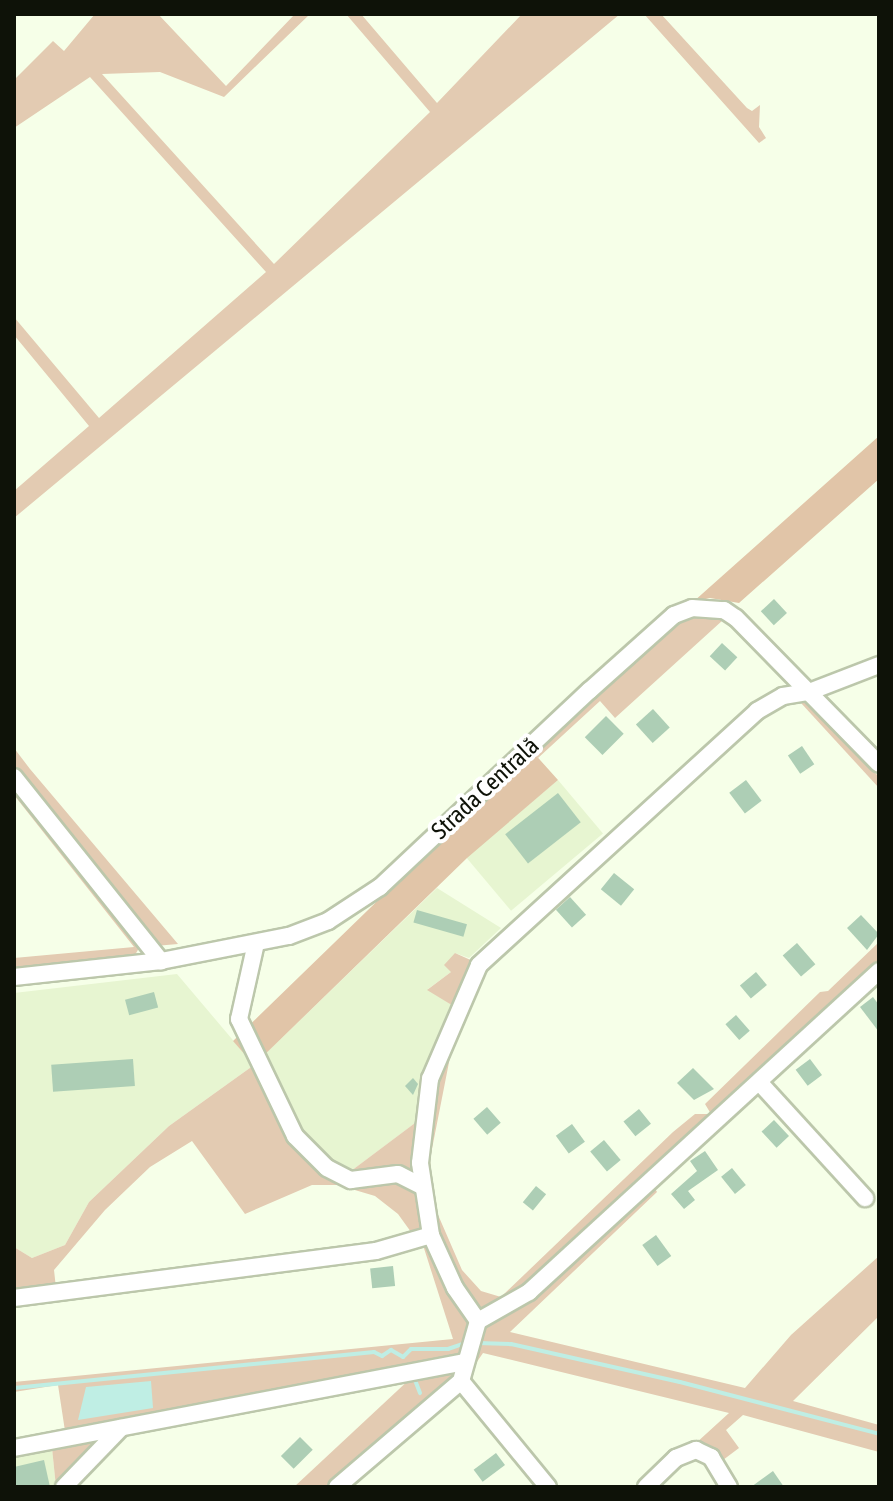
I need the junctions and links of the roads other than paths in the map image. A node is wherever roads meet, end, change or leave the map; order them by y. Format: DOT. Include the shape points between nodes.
graph roads {
  1 [pos="879,665"];
  2 [pos="809,692"];
  3 [pos="879,764"];
  4 [pos="14,777"];
  5 [pos="256,943"];
  6 [pos="161,961"];
  7 [pos="879,971"];
  8 [pos="14,977"];
  9 [pos="760,1083"];
  10 [pos="420,1185"];
  11 [pos="865,1198"];
  12 [pos="431,1235"];
  13 [pos="14,1298"];
  14 [pos="476,1327"];
  15 [pos="465,1358"];
  16 [pos="461,1381"];
  17 [pos="121,1428"];
  18 [pos="14,1448"];
  19 [pos="64,1487"];
  20 [pos="337,1487"];
  21 [pos="548,1487"];
  22 [pos="646,1487"];
  23 [pos="729,1487"];
  1 -- 2 [label="street"];
  2 -- 3 [label="street, Strada Centrală"];
  2 -- 5 [label="street, Strada Centrală" via="724,610 692,608 674,615 380,887 328,921"];
  2 -- 10 [label="street" via="783,696 757,711 488,953 472,976 430,1079"];
  4 -- 6 [label="street"];
  5 -- 6 [label="street, Strada Centrală"];
  5 -- 10 [label="street" via="239,1019 295,1136 327,1168 351,1180 398,1174"];
  6 -- 8 [label="street, Strada Centrală"];
  7 -- 9 [label="street"];
  9 -- 11 [label="street"];
  9 -- 14 [label="street" via="529,1292"];
  10 -- 12 [label="street"];
  12 -- 13 [label="street" via="376,1251"];
  12 -- 14 [label="street"];
  14 -- 15 [label="street"];
  15 -- 16 [label="street"];
  15 -- 17 [label="street"];
  16 -- 20 [label="street"];
  16 -- 21 [label="street"];
  17 -- 18 [label="street"];
  17 -- 19 [label="street"];
  22 -- 23 [label="street" via="676,1458 696,1450 711,1457"];
}
